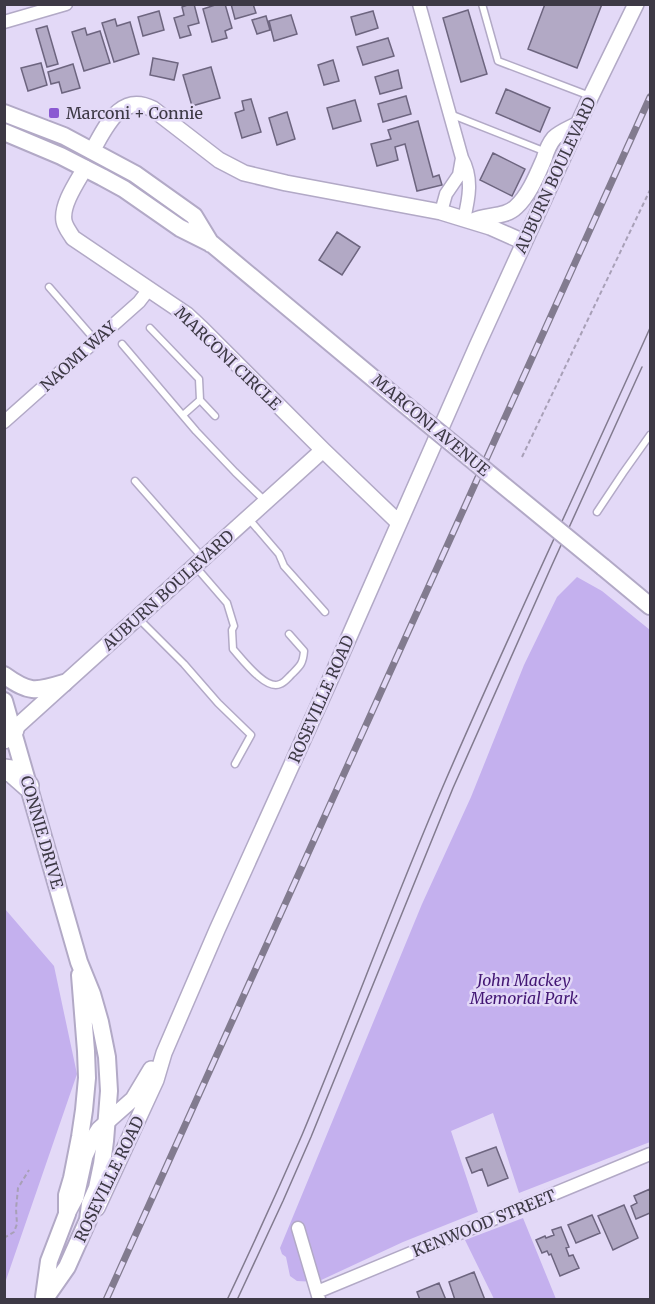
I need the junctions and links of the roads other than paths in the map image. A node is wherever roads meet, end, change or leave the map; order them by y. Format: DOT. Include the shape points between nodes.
graph roads {
  1 [pos="66,4"];
  2 [pos="419,4"];
  3 [pos="482,4"];
  4 [pos="636,4"];
  5 [pos="4,22"];
  6 [pos="591,96"];
  7 [pos="4,113"];
  8 [pos="450,114"];
  9 [pos="578,124"];
  10 [pos="4,132"];
  11 [pos="92,151"];
  12 [pos="546,153"];
  13 [pos="462,158"];
  14 [pos="85,168"];
  15 [pos="441,212"];
  16 [pos="468,220"];
  17 [pos="524,242"];
  18 [pos="212,244"];
  19 [pos="49,287"];
  20 [pos="149,289"];
  21 [pos="150,328"];
  22 [pos="95,340"];
  23 [pos="122,344"];
  24 [pos="477,346"];
  25 [pos="200,400"];
  26 [pos="183,415"];
  27 [pos="215,416"];
  28 [pos="4,422"];
  29 [pos="651,435"];
  30 [pos="322,450"];
  31 [pos="135,481"];
  32 [pos="266,501"];
  33 [pos="597,512"];
  34 [pos="248,518"];
  35 [pos="399,523"];
  36 [pos="199,562"];
  37 [pos="651,606"];
  38 [pos="325,612"];
  39 [pos="137,617"];
  40 [pos="289,634"];
  41 [pos="4,675"];
  42 [pos="64,683"];
  43 [pos="4,701"];
  44 [pos="9,734"];
  45 [pos="235,764"];
  46 [pos="4,770"];
  47 [pos="28,786"];
  48 [pos="79,962"];
  49 [pos="164,1053"];
  50 [pos="106,1121"];
  51 [pos="651,1154"];
  52 [pos="67,1214"];
  53 [pos="88,1220"];
  54 [pos="298,1228"];
  55 [pos="318,1295"];
  56 [pos="44,1299"];
  1 -- 5 [label="street"];
  2 -- 8 [label="street"];
  3 -- 6 [label="lane" via="498,61"];
  4 -- 6 [label="street, AUBURN BOULEVARD"];
  6 -- 9 [label="street, AUBURN BOULEVARD"];
  7 -- 11 [label="main road, MARCONI AVENUE"];
  8 -- 12 [label="lane"];
  8 -- 13 [label="street"];
  9 -- 12 [label="street" via="555,138"];
  9 -- 17 [label="street, AUBURN BOULEVARD"];
  10 -- 14 [label="main road, MARCONI AVENUE"];
  11 -- 15 [label="street" via="116,113 129,105 146,105 219,160 244,173"];
  11 -- 18 [label="main road, MARCONI AVENUE" via="135,174 194,216"];
  12 -- 16 [label="street" via="518,206 509,212"];
  13 -- 15 [label="street" via="459,175"];
  13 -- 16 [label="street" via="470,196"];
  14 -- 18 [label="main road, MARCONI AVENUE"];
  14 -- 20 [label="street, MARCONI CIRCLE" via="64,212 68,230 80,244"];
  15 -- 16 [label="street"];
  16 -- 17 [label="street"];
  17 -- 24 [label="street, AUBURN BOULEVARD"];
  18 -- 37 [label="main road, MARCONI AVENUE, bridge"];
  19 -- 22 [label="lane"];
  20 -- 22 [label="street, NAOMI WAY"];
  20 -- 30 [label="street, MARCONI CIRCLE" via="187,315"];
  21 -- 25 [label="lane" via="199,380"];
  22 -- 28 [label="street, NAOMI WAY"];
  23 -- 26 [label="lane"];
  24 -- 35 [label="street, ROSEVILLE ROAD"];
  25 -- 26 [label="lane"];
  25 -- 27 [label="lane"];
  26 -- 32 [label="lane"];
  29 -- 33 [label="lane"];
  30 -- 32 [label="street, AUBURN BOULEVARD"];
  30 -- 35 [label="street, MARCONI CIRCLE"];
  31 -- 36 [label="lane"];
  32 -- 34 [label="street, AUBURN BOULEVARD"];
  34 -- 36 [label="street, AUBURN BOULEVARD"];
  34 -- 38 [label="lane"];
  35 -- 49 [label="street, ROSEVILLE ROAD"];
  36 -- 39 [label="street, AUBURN BOULEVARD"];
  36 -- 40 [label="lane" via="227,603 234,626 233,649 259,677 274,686 282,684 303,662 304,651"];
  39 -- 42 [label="street, AUBURN BOULEVARD"];
  39 -- 45 [label="lane" via="251,735"];
  41 -- 42 [label="main road" via="27,689 46,689"];
  42 -- 44 [label="street, AUBURN BOULEVARD"];
  43 -- 44 [label="main road, CONNIE DRIVE"];
  44 -- 47 [label="main road, CONNIE DRIVE"];
  46 -- 47 [label="highway" via="11,771"];
  47 -- 48 [label="main road, CONNIE DRIVE"];
  48 -- 50 [label="main road, CONNIE DRIVE" via="92,994 107,1058"];
  48 -- 52 [label="main road, CONNIE DRIVE" via="87,1078"];
  49 -- 50 [label="street, ROSEVILLE ROAD" via="133,1099"];
  49 -- 53 [label="street, ROSEVILLE ROAD" via="151,1091 98,1207"];
  50 -- 52 [label="street, ROSEVILLE ROAD" via="85,1156 76,1197"];
  50 -- 53 [label="main road, CONNIE DRIVE" via="102,1164"];
  51 -- 55 [label="street, KENWOOD STREET"];
  52 -- 56 [label="main road, ROSEVILLE ROAD" via="49,1261"];
  53 -- 56 [label="main road, ROSEVILLE ROAD" via="67,1267"];
  54 -- 55 [label="street"];
}
